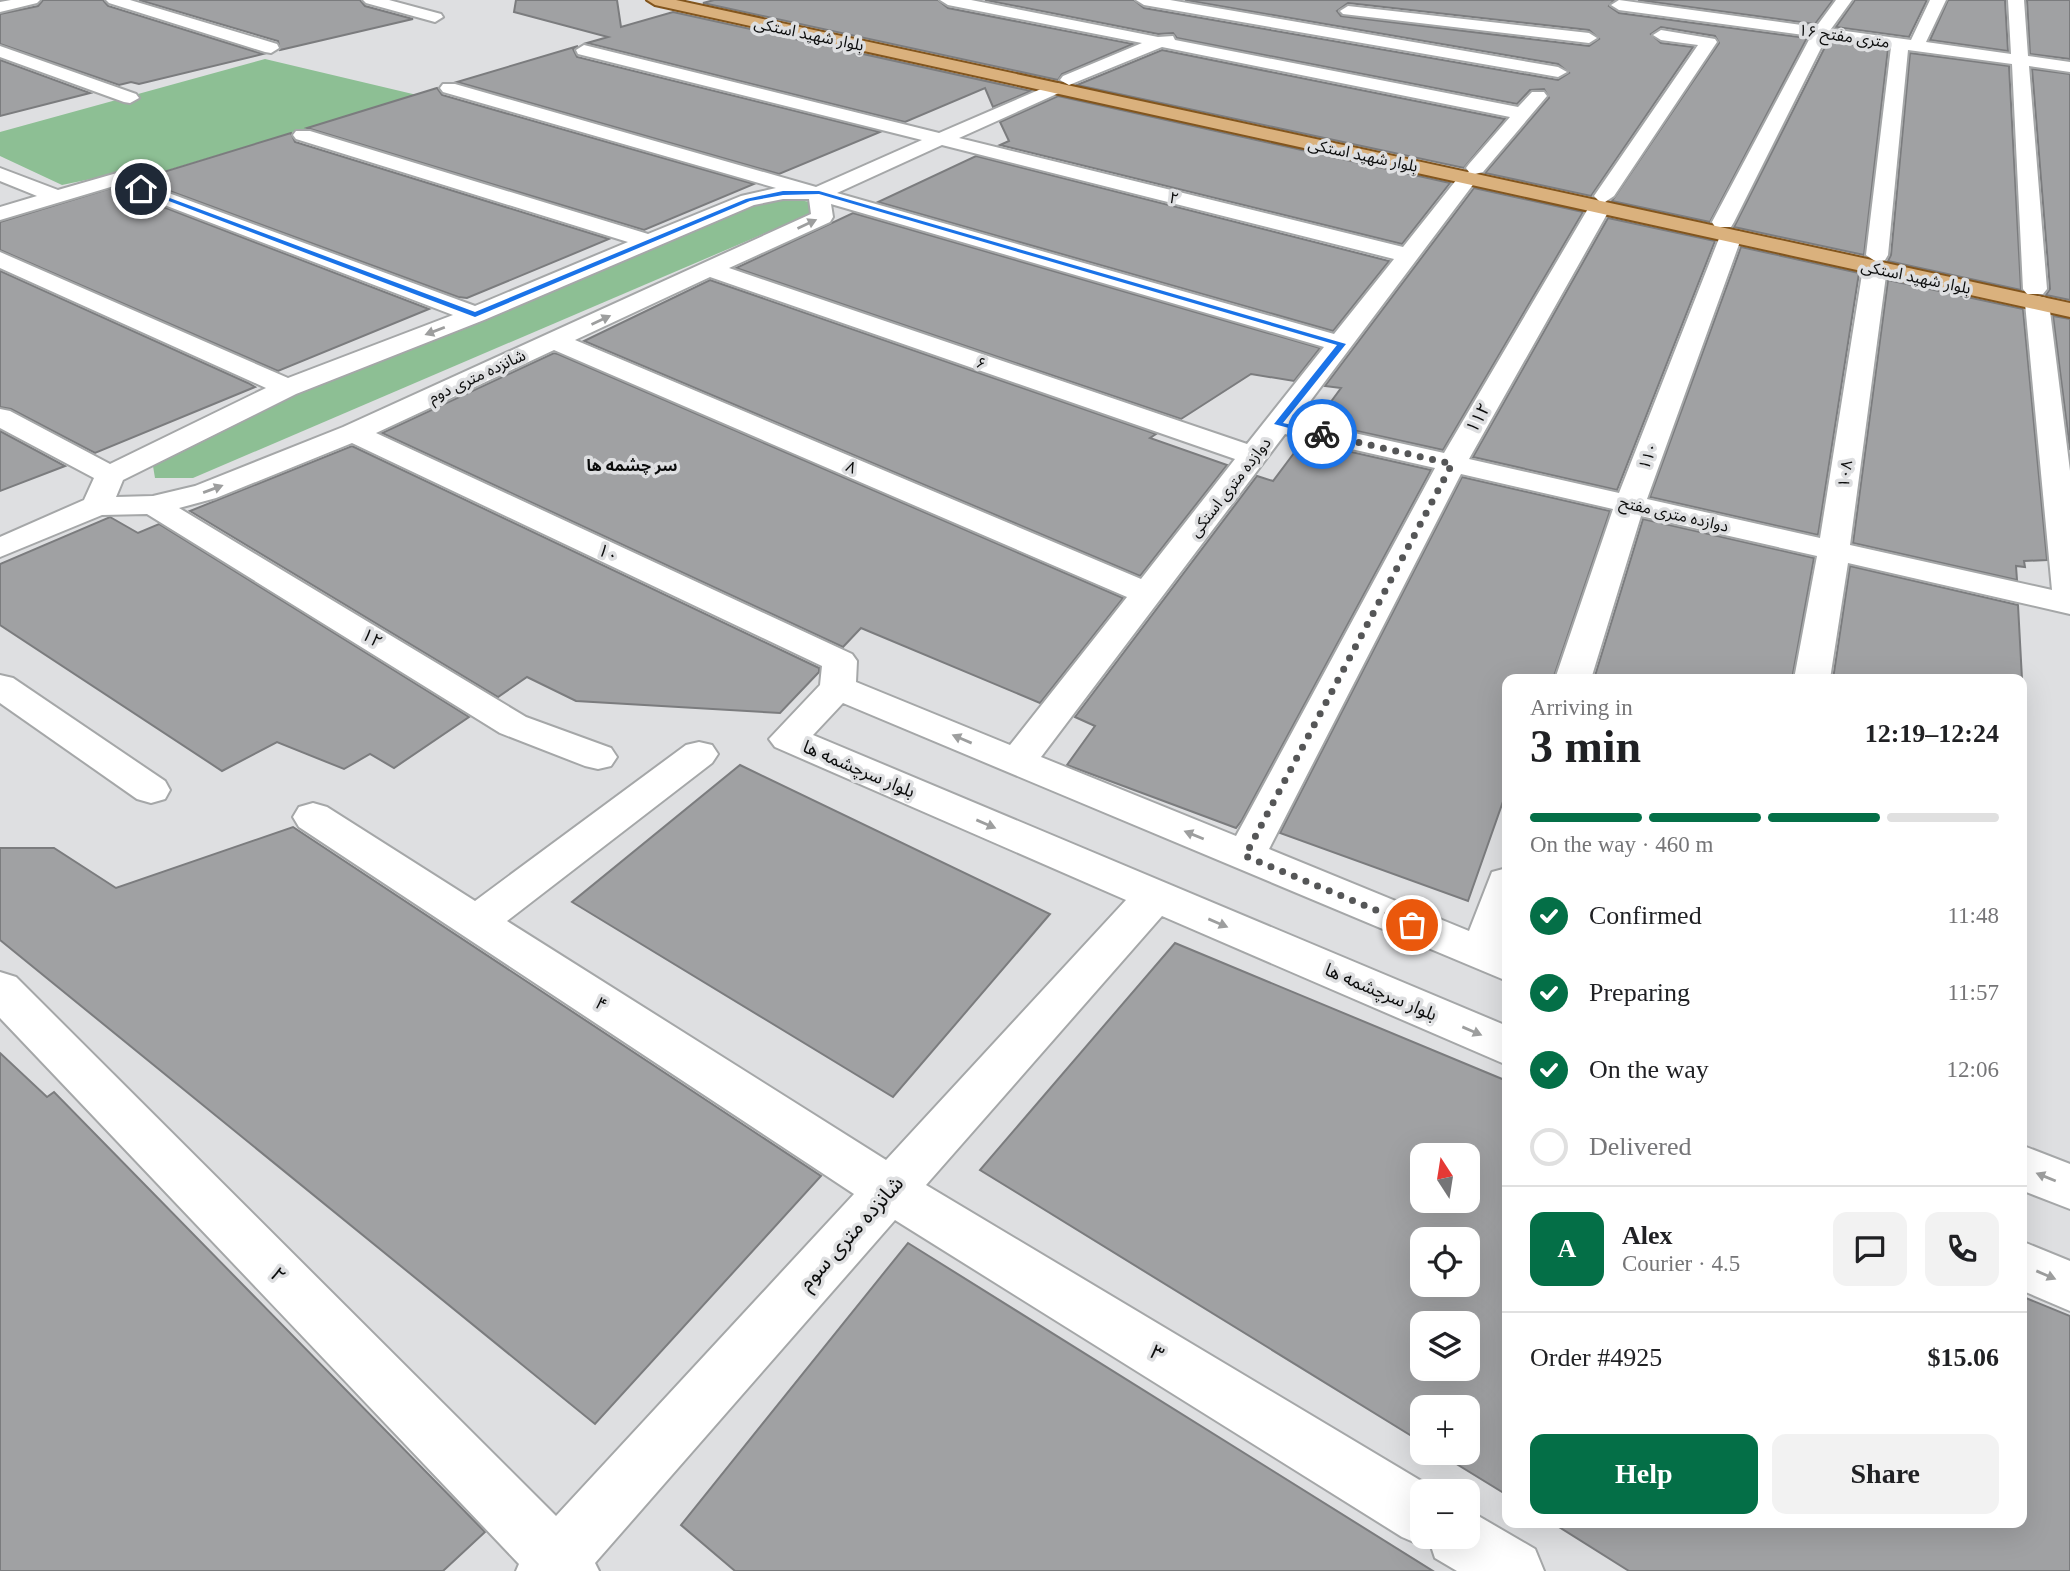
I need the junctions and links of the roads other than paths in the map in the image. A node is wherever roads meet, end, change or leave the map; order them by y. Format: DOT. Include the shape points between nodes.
graph roads {
  1 [pos="32,0"];
  2 [pos="114,0"];
  3 [pos="371,0"];
  4 [pos="655,0"];
  5 [pos="698,0"];
  6 [pos="948,0"];
  7 [pos="1149,0"];
  8 [pos="1247,0"];
  9 [pos="1367,0"];
  10 [pos="1422,0"];
  11 [pos="1737,0"];
  12 [pos="1843,0"];
  13 [pos="1938,0"];
  14 [pos="2015,0"];
  15 [pos="1621,2"];
  16 [pos="0,7"];
  17 [pos="1337,10"];
  18 [pos="1221,13"];
  19 [pos="1376,14"];
  20 [pos="435,17"];
  21 [pos="1722,19"];
  22 [pos="1598,28"];
  23 [pos="1641,32"];
  24 [pos="1821,32"];
  25 [pos="1163,40"];
  26 [pos="1909,44"];
  27 [pos="271,48"];
  28 [pos="584,50"];
  29 [pos="0,51"];
  30 [pos="933,56"];
  31 [pos="2020,60"];
  32 [pos="2070,66"];
  33 [pos="1558,72"];
  34 [pos="1062,84"];
  35 [pos="449,89"];
  36 [pos="130,98"];
  37 [pos="1524,114"];
  38 [pos="303,135"];
  39 [pos="938,139"];
  40 [pos="1472,173"];
  41 [pos="0,174"];
  42 [pos="117,180"];
  43 [pos="141,189"];
  44 [pos="819,192"];
  45 [pos="57,197"];
  46 [pos="1602,202"];
  47 [pos="0,214"];
  48 [pos="1727,229"];
  49 [pos="647,241"];
  50 [pos="1410,256"];
  51 [pos="0,259"];
  52 [pos="1876,261"];
  53 [pos="709,269"];
  54 [pos="2036,296"];
  55 [pos="2070,297"];
  56 [pos="2070,310"];
  57 [pos="475,315"];
  58 [pos="555,341"];
  59 [pos="1342,344"];
  60 [pos="288,388"];
  61 [pos="0,417"];
  62 [pos="1278,424"];
  63 [pos="353,433"];
  64 [pos="1253,456"];
  65 [pos="1452,464"];
  66 [pos="110,475"];
  67 [pos="1630,504"];
  68 [pos="153,505"];
  69 [pos="97,506"];
  70 [pos="0,548"];
  71 [pos="1834,550"];
  72 [pos="1147,594"];
  73 [pos="2070,604"];
  74 [pos="1575,674"];
  75 [pos="1813,674"];
  76 [pos="0,686"];
  77 [pos="838,688"];
  78 [pos="699,754"];
  79 [pos="598,757"];
  80 [pos="1017,762"];
  81 [pos="151,790"];
  82 [pos="313,817"];
  83 [pos="1245,856"];
  84 [pos="1155,896"];
  85 [pos="1502,915"];
  86 [pos="475,923"];
  87 [pos="1495,959"];
  88 [pos="0,989"];
  89 [pos="1502,1044"];
  90 [pos="2027,1169"];
  91 [pos="2070,1187"];
  92 [pos="890,1190"];
  93 [pos="2027,1268"];
  94 [pos="2070,1286"];
  95 [pos="1410,1508"];
  96 [pos="1478,1549"];
  97 [pos="557,1567"];
  98 [pos="1513,1571"];
  1 -- 16 [label="street"];
  2 -- 27 [label="street"];
  3 -- 20 [label="street"];
  4 -- 30 [label="main road, بلوار شهید استکی"];
  5 -- 30 [label="main road, بلوار شهید استکی"];
  6 -- 25 [label="street"];
  7 -- 18 [label="street"];
  8 -- 18 [label="street"];
  9 -- 19 [label="street" via="1358,6"];
  10 -- 19 [label="street" via="1407,12"];
  11 -- 21 [label="street"];
  12 -- 24 [label="street, ۱۱۰"];
  13 -- 26 [label="street, ۱۰۸"];
  14 -- 31 [label="street"];
  15 -- 21 [label="street, ۱۶ متری مفتح"];
  15 -- 22 [label="street, دوازده متری استکی"];
  17 -- 19 [label="street"];
  18 -- 25 [label="street"];
  18 -- 33 [label="street"];
  19 -- 22 [label="street"];
  21 -- 24 [label="street, ۱۶ متری مفتح"];
  22 -- 33 [label="street, دوازده متری استکی"];
  23 -- 46 [label="street, ۱۱۲" via="1709,42"];
  24 -- 26 [label="street, ۱۶ متری مفتح"];
  24 -- 48 [label="street, ۱۱۰"];
  25 -- 34 [label="street"];
  25 -- 37 [label="street"];
  26 -- 31 [label="street, ۱۶ متری مفتح"];
  26 -- 52 [label="street, ۱۰۸"];
  28 -- 39 [label="street, ۲"];
  29 -- 36 [label="street"];
  30 -- 34 [label="main road, بلوار شهید استکی"];
  31 -- 32 [label="street, ۱۶ متری مفتح"];
  31 -- 54 [label="street"];
  33 -- 37 [label="street, دوازده متری استکی"];
  34 -- 39 [label="street"];
  34 -- 40 [label="main road, بلوار شهید استکی"];
  35 -- 44 [label="street"];
  37 -- 40 [label="street, دوازده متری استکی"];
  38 -- 49 [label="street"];
  39 -- 44 [label="street"];
  39 -- 50 [label="street, ۲"];
  40 -- 46 [label="main road, بلوار شهید استکی"];
  40 -- 50 [label="street, دوازده متری استکی"];
  41 -- 45 [label="street"];
  42 -- 45 [label="street"];
  43 -- 57 [label="street"];
  44 -- 49 [label="street" via="748,200"];
  53 -- 44 [label="street, شانزده متری دوم, one-way" via="822,216"];
  44 -- 59 [label="street"];
  45 -- 47 [label="street"];
  46 -- 48 [label="main road, بلوار شهید استکی"];
  46 -- 65 [label="street, ۱۱۲"];
  48 -- 52 [label="main road, بلوار شهید استکی"];
  48 -- 67 [label="street, ۱۱۰"];
  49 -- 57 [label="street"];
  50 -- 59 [label="street, دوازده متری استکی"];
  51 -- 60 [label="street"];
  52 -- 54 [label="main road, بلوار شهید استکی"];
  52 -- 71 [label="street, ۱۰۸"];
  58 -- 53 [label="street, شانزده متری دوم, one-way"];
  53 -- 64 [label="street, ۶"];
  54 -- 55 [label="main road, بلوار شهید استکی"];
  54 -- 56 [label="main road, بلوار شهید استکی"];
  54 -- 73 [label="street"];
  57 -- 60 [label="street, one-way"];
  58 -- 63 [label="street, شانزده متری دوم"];
  58 -- 72 [label="street, ۸"];
  59 -- 62 [label="street, دوازده متری استکی"];
  60 -- 66 [label="street"];
  61 -- 66 [label="street"];
  62 -- 64 [label="street, دوازده متری استکی"];
  62 -- 65 [label="street, دوازده متری مفتح"];
  68 -- 63 [label="street, شانزده متری دوم, one-way" via="205,492"];
  63 -- 77 [label="street, ۱۰" via="840,661"];
  64 -- 72 [label="street, دوازده متری استکی"];
  65 -- 67 [label="street, دوازده متری مفتح"];
  65 -- 83 [label="street, ۱۱۲"];
  66 -- 69 [label="street"];
  67 -- 71 [label="street, دوازده متری مفتح"];
  67 -- 74 [label="street, ۱۱۰"];
  68 -- 69 [label="street, شانزده متری دوم"];
  68 -- 79 [label="street, ۱۲" via="513,725"];
  69 -- 70 [label="street, شانزده متری دوم"];
  71 -- 73 [label="street, دوازده متری مفتح"];
  71 -- 75 [label="street, ۱۰۸"];
  72 -- 80 [label="street, دوازده متری استکی"];
  76 -- 81 [label="street"];
  80 -- 77 [label="street, one-way"];
  77 -- 84 [label="street, بلوار سرچشمه ها, one-way" via="788,739"];
  78 -- 86 [label="street"];
  83 -- 80 [label="street, one-way"];
  82 -- 86 [label="street, ۴"];
  83 -- 87 [label="street"];
  84 -- 89 [label="street, بلوار سرچشمه ها, one-way"];
  84 -- 92 [label="street, شانزده متری سوم"];
  85 -- 87 [label="street"];
  86 -- 92 [label="street, ۴"];
  88 -- 97 [label="street, ۲"];
  91 -- 90 [label="street, one-way"];
  92 -- 95 [label="street, ۳"];
  92 -- 97 [label="street, شانزده متری سوم"];
  93 -- 94 [label="street, one-way"];
  96 -- 98 [label="street"];
}
